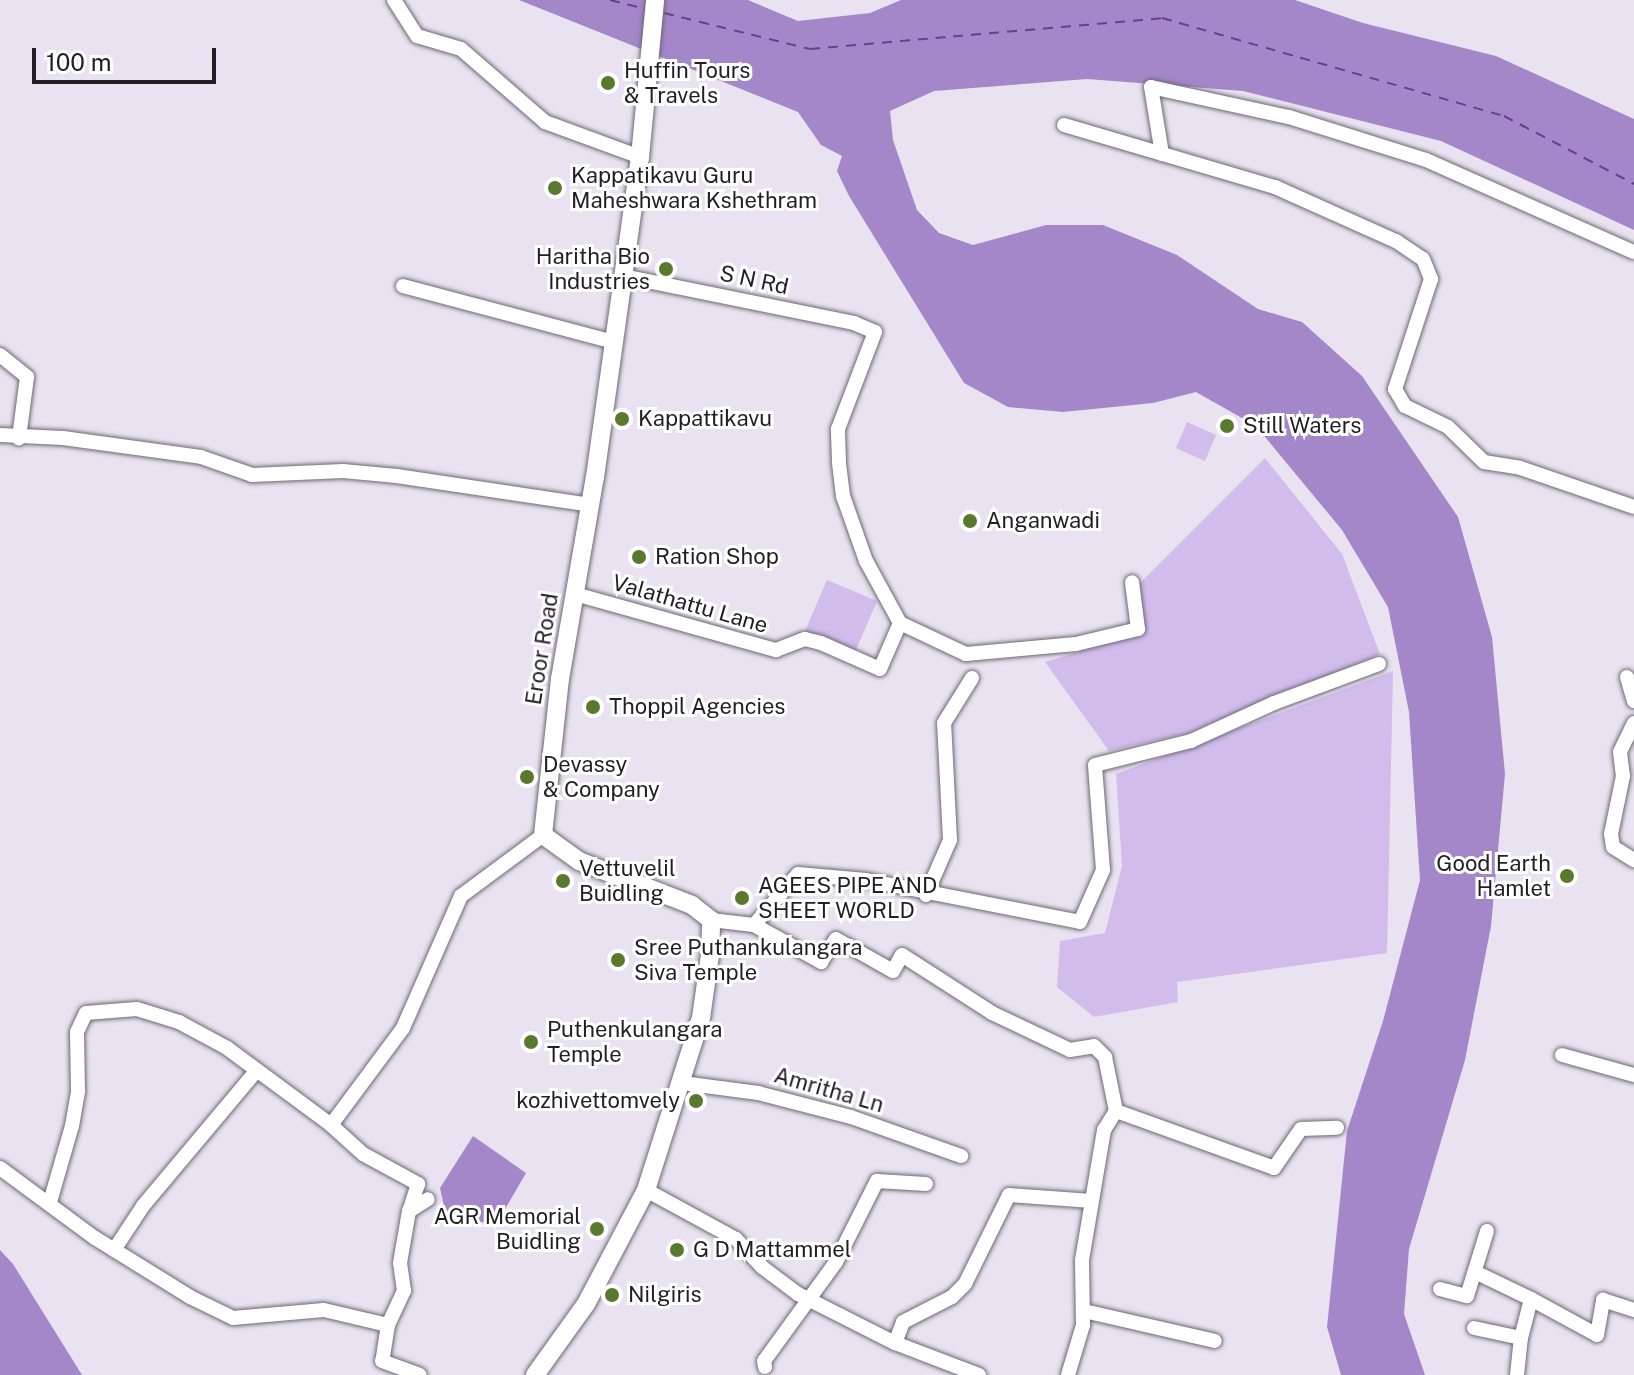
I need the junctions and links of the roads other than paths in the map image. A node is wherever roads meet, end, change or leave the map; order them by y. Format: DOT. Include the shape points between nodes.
graph roads {
  1 [pos="394,0"];
  2 [pos="655,0"];
  3 [pos="1064,125"];
  4 [pos="1162,154"];
  5 [pos="640,157"];
  6 [pos="1634,252"];
  7 [pos="623,276"];
  8 [pos="403,286"];
  9 [pos="613,342"];
  10 [pos="0,355"];
  11 [pos="0,435"];
  12 [pos="19,438"];
  13 [pos="590,505"];
  14 [pos="1634,507"];
  15 [pos="1132,582"];
  16 [pos="575,594"];
  17 [pos="900,623"];
  18 [pos="1379,664"];
  19 [pos="1627,677"];
  20 [pos="972,678"];
  21 [pos="1634,699"];
  22 [pos="1634,723"];
  23 [pos="543,835"];
  24 [pos="1634,860"];
  25 [pos="926,895"];
  26 [pos="711,920"];
  27 [pos="754,925"];
  28 [pos="1562,1055"];
  29 [pos="257,1070"];
  30 [pos="1634,1075"];
  31 [pos="680,1087"];
  32 [pos="1116,1111"];
  33 [pos="331,1125"];
  34 [pos="1337,1128"];
  35 [pos="961,1156"];
  36 [pos="0,1168"];
  37 [pos="926,1184"];
  38 [pos="646,1190"];
  39 [pos="428,1199"];
  40 [pos="1092,1201"];
  41 [pos="50,1202"];
  42 [pos="409,1211"];
  43 [pos="1487,1231"];
  44 [pos="114,1250"];
  45 [pos="1475,1272"];
  46 [pos="1440,1289"];
  47 [pos="1531,1299"];
  48 [pos="809,1300"];
  49 [pos="1634,1310"];
  50 [pos="1084,1311"];
  51 [pos="388,1325"];
  52 [pos="1474,1328"];
  53 [pos="1521,1338"];
  54 [pos="1215,1341"];
  55 [pos="895,1343"];
  56 [pos="765,1367"];
  57 [pos="420,1375"];
  58 [pos="535,1375"];
  59 [pos="979,1375"];
  60 [pos="1068,1375"];
  61 [pos="1517,1375"];
  1 -- 5 [label="street" via="417,36 461,49 545,122"];
  2 -- 5 [label="main road, Eroor Road"];
  3 -- 4 [label="street"];
  4 -- 6 [label="street" via="1151,87 1289,117 1426,160"];
  4 -- 14 [label="street" via="1275,187 1396,241 1423,259 1431,279 1395,389 1405,406 1448,427 1484,462 1520,468"];
  5 -- 7 [label="main road, Eroor Road"];
  7 -- 9 [label="main road, Eroor Road"];
  7 -- 17 [label="street, S N Rd" via="854,323 875,332 838,429 839,461 843,496 866,561"];
  8 -- 9 [label="street"];
  9 -- 13 [label="main road, Eroor Road"];
  10 -- 12 [label="street" via="27,377"];
  11 -- 12 [label="street"];
  12 -- 13 [label="street" via="63,438 201,457 252,475 343,471"];
  13 -- 16 [label="main road, Eroor Road"];
  15 -- 17 [label="street" via="1138,629 1076,644 966,654"];
  16 -- 17 [label="street, Valathattu Lane" via="776,650 805,639 880,669"];
  16 -- 23 [label="main road, Eroor Road" via="545,788"];
  18 -- 25 [label="street" via="1191,741 1095,765 1103,870 1080,922"];
  19 -- 21 [label="street"];
  20 -- 25 [label="street" via="944,723 950,840"];
  22 -- 24 [label="street" via="1620,752 1623,776 1611,834 1613,847"];
  23 -- 26 [label="main road" via="579,861 674,894"];
  23 -- 33 [label="street" via="461,896 403,1028"];
  25 -- 27 [label="street" via="866,880 798,874"];
  26 -- 27 [label="street"];
  26 -- 31 [label="main road" via="701,1018"];
  27 -- 32 [label="street" via="821,962 836,939 893,971 902,955 992,1013 1070,1050 1094,1046 1105,1057"];
  28 -- 30 [label="street"];
  29 -- 33 [label="street"];
  29 -- 41 [label="street" via="179,1022 137,1009 86,1013 77,1032 78,1091 72,1126"];
  29 -- 44 [label="street" via="143,1206"];
  31 -- 35 [label="street, Amritha Ln" via="758,1093 851,1117"];
  31 -- 38 [label="main road"];
  32 -- 34 [label="street" via="1274,1168 1301,1129"];
  32 -- 40 [label="street" via="1104,1130"];
  33 -- 42 [label="street" via="363,1154 418,1184"];
  36 -- 41 [label="street"];
  37 -- 48 [label="street" via="877,1181 836,1262"];
  38 -- 48 [label="street" via="736,1239 762,1267"];
  38 -- 58 [label="main road" via="586,1304"];
  39 -- 42 [label="street"];
  40 -- 50 [label="street" via="1082,1260"];
  40 -- 55 [label="street" via="1009,1195 965,1284 952,1297 903,1322"];
  41 -- 44 [label="street"];
  42 -- 51 [label="street" via="400,1263 404,1291"];
  43 -- 45 [label="street"];
  44 -- 51 [label="street" via="167,1285 233,1318 324,1310"];
  45 -- 46 [label="street" via="1467,1296"];
  45 -- 47 [label="street"];
  47 -- 49 [label="street" via="1597,1335 1603,1300"];
  47 -- 53 [label="street"];
  48 -- 55 [label="street"];
  48 -- 56 [label="street"];
  50 -- 54 [label="street"];
  50 -- 60 [label="street"];
  51 -- 57 [label="street" via="382,1361"];
  52 -- 53 [label="street"];
  53 -- 61 [label="street"];
  55 -- 59 [label="street"];
}
